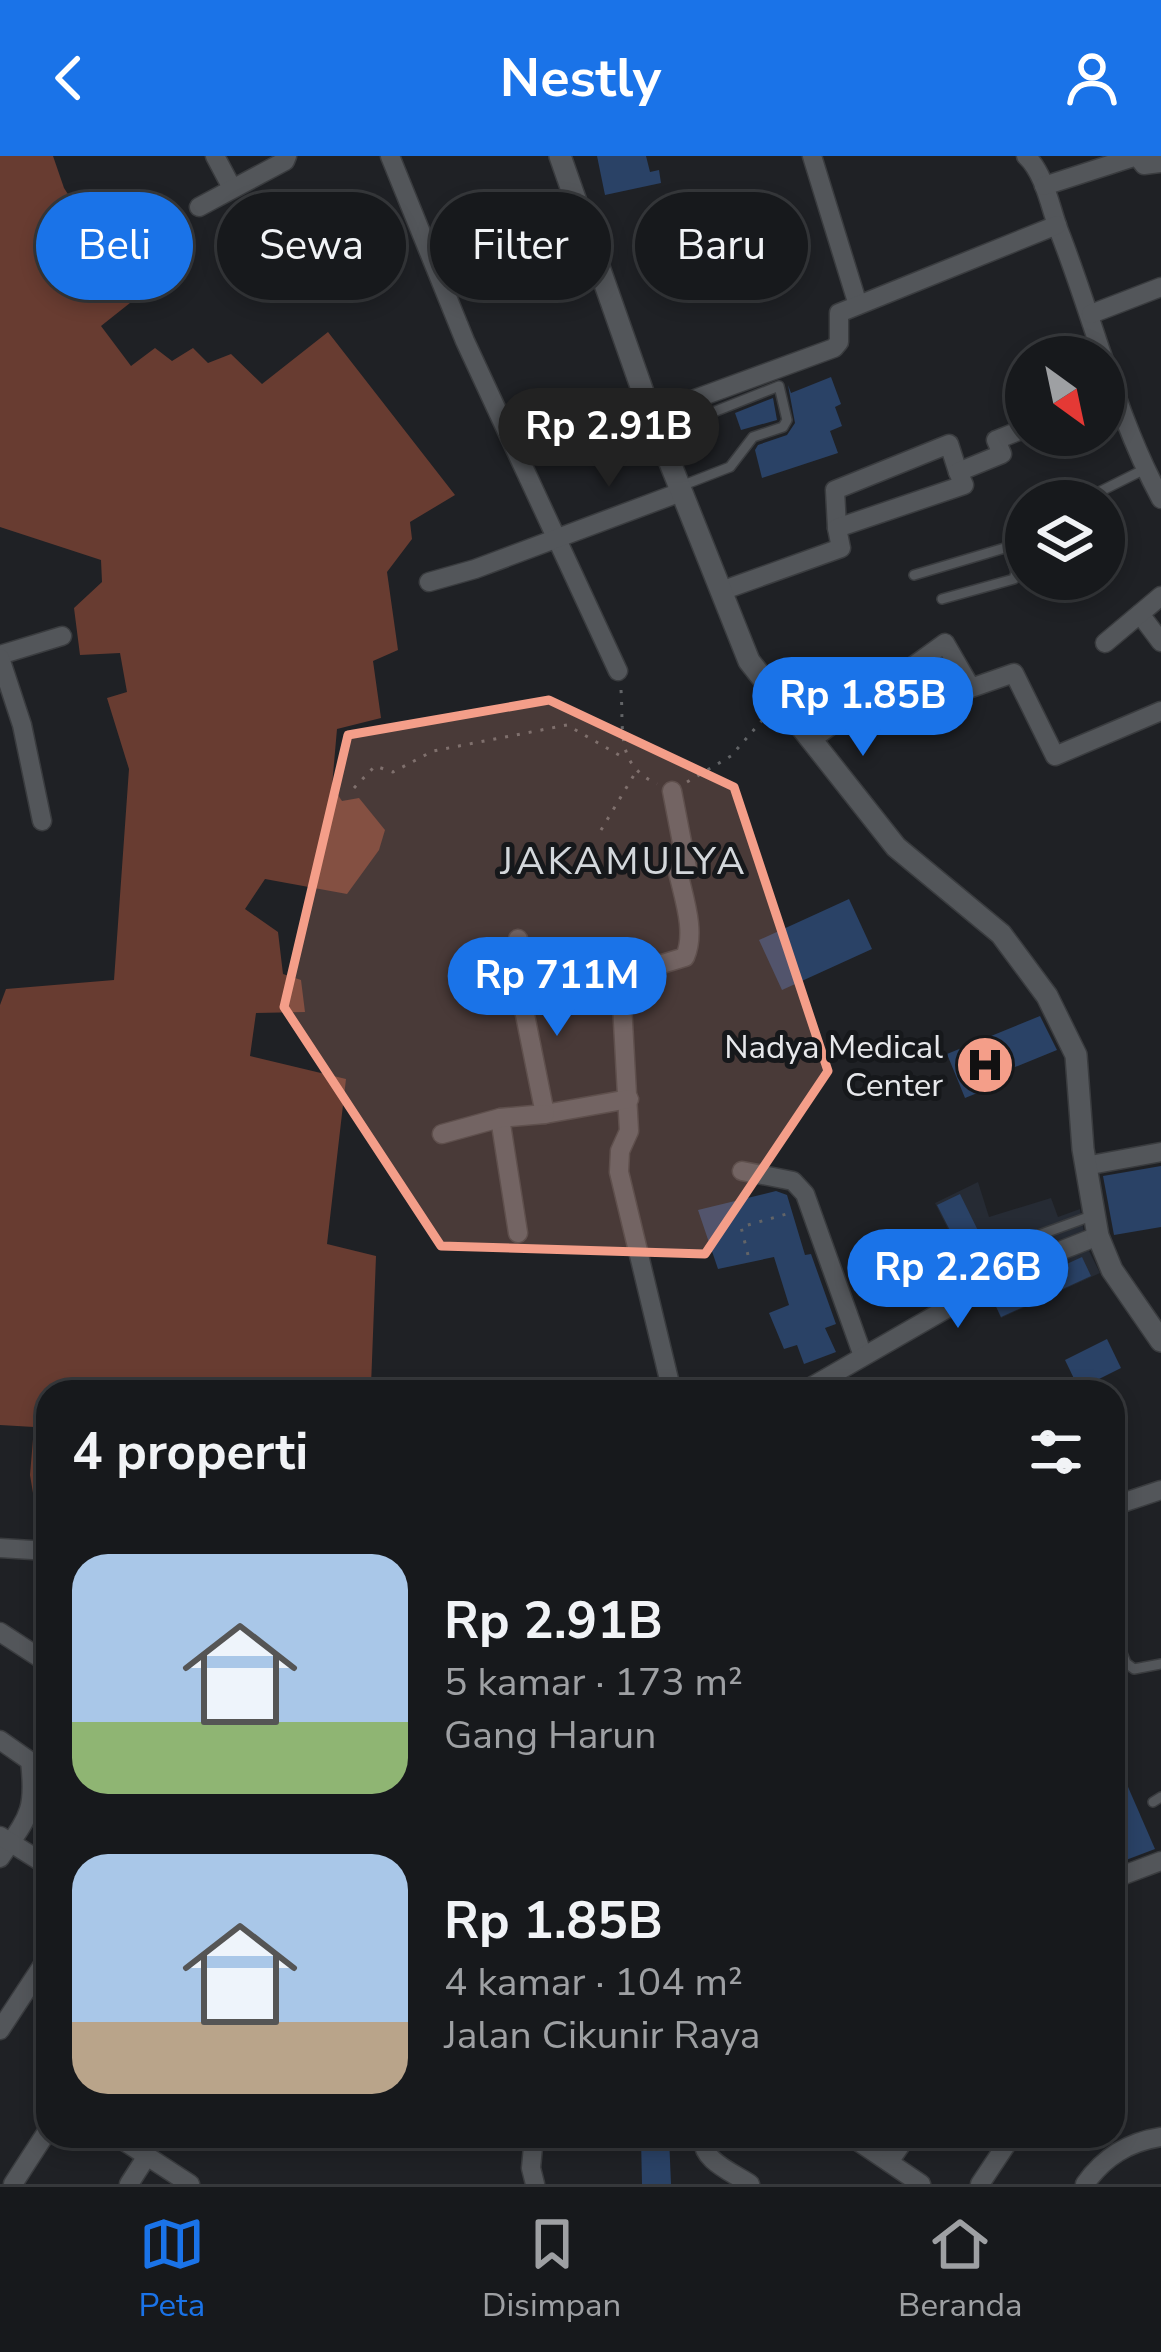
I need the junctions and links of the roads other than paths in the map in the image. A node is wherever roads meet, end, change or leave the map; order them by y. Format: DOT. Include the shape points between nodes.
graph roads {
  1 [pos="215,156"];
  2 [pos="287,156"];
  3 [pos="390,156"];
  4 [pos="560,156"];
  5 [pos="812,156"];
  6 [pos="1026,156"];
  7 [pos="1161,163"];
  8 [pos="1044,186"];
  9 [pos="232,188"];
  10 [pos="199,207"];
  11 [pos="1057,225"];
  12 [pos="1161,287"];
  13 [pos="857,304"];
  14 [pos="1091,314"];
  15 [pos="1096,336"];
  16 [pos="1125,420"];
  17 [pos="654,424"];
  18 [pos="1005,436"];
  19 [pos="1153,466"];
  20 [pos="958,472"];
  21 [pos="1124,480"];
  22 [pos="680,489"];
  23 [pos="1161,500"];
  24 [pos="837,528"];
  25 [pos="556,538"];
  26 [pos="1005,548"];
  27 [pos="914,575"];
  28 [pos="429,581"];
  29 [pos="1005,582"];
  30 [pos="721,591"];
  31 [pos="1161,596"];
  32 [pos="942,599"];
  33 [pos="1140,614"];
  34 [pos="62,637"];
  35 [pos="1161,642"];
  36 [pos="1105,644"];
  37 [pos="0,656"];
  38 [pos="618,671"];
  39 [pos="1161,711"];
  40 [pos="812,740"];
  41 [pos="672,791"];
  42 [pos="42,821"];
  43 [pos="518,939"];
  44 [pos="629,1099"];
  45 [pos="545,1114"];
  46 [pos="500,1118"];
  47 [pos="442,1134"];
  48 [pos="1161,1152"];
  49 [pos="1085,1166"];
  50 [pos="742,1171"];
  51 [pos="1096,1226"];
  52 [pos="518,1233"];
  53 [pos="1039,1235"];
  54 [pos="941,1292"];
  55 [pos="962,1297"];
  56 [pos="1160,1338"];
  57 [pos="863,1356"];
  58 [pos="669,1380"];
  59 [pos="822,1380"];
  60 [pos="1161,1490"];
  61 [pos="1125,1502"];
  62 [pos="0,1549"];
  63 [pos="36,1550"];
  64 [pos="0,1632"];
  65 [pos="36,1655"];
  66 [pos="1125,1661"];
  67 [pos="1161,1664"];
  68 [pos="0,1740"];
  69 [pos="4,1846"];
  70 [pos="36,1861"];
  71 [pos="1161,1861"];
  72 [pos="1125,1874"];
  73 [pos="36,1977"];
  74 [pos="0,2030"];
  75 [pos="1161,2137"];
  76 [pos="37,2148"];
  77 [pos="135,2148"];
  78 [pos="533,2148"];
  79 [pos="704,2148"];
  80 [pos="868,2148"];
  81 [pos="899,2148"];
  82 [pos="1004,2148"];
  83 [pos="147,2156"];
  84 [pos="889,2162"];
  85 [pos="13,2184"];
  86 [pos="129,2184"];
  87 [pos="190,2184"];
  88 [pos="535,2184"];
  89 [pos="750,2184"];
  90 [pos="921,2184"];
  91 [pos="980,2184"];
  92 [pos="1085,2184"];
  1 -- 9 [label="street"];
  2 -- 9 [label="street"];
  3 -- 25 [label="street"];
  4 -- 17 [label="street"];
  5 -- 13 [label="street"];
  6 -- 8 [label="street"];
  7 -- 8 [label="street" via="1144,165 1137,156"];
  8 -- 11 [label="street"];
  9 -- 10 [label="street"];
  11 -- 13 [label="street"];
  11 -- 14 [label="street"];
  12 -- 14 [label="street"];
  13 -- 17 [label="street" via="838,313 834,348"];
  14 -- 15 [label="street"];
  16 -- 19 [label="street"];
  17 -- 22 [label="street"];
  17 -- 22 [label="lane" via="778,386 783,427 753,437 730,467"];
  18 -- 20 [label="street" via="996,440 1002,454"];
  19 -- 21 [label="lane"];
  19 -- 23 [label="street"];
  20 -- 24 [label="street" via="964,485"];
  20 -- 24 [label="street" via="949,444 835,490"];
  22 -- 25 [label="street"];
  22 -- 30 [label="street"];
  24 -- 30 [label="street" via="841,548"];
  25 -- 28 [label="street"];
  25 -- 38 [label="street"];
  26 -- 27 [label="lane"];
  29 -- 32 [label="lane"];
  30 -- 40 [label="street" via="749,661"];
  31 -- 33 [label="street"];
  33 -- 35 [label="street"];
  33 -- 36 [label="street"];
  34 -- 37 [label="street"];
  37 -- 42 [label="street"];
  39 -- 40 [label="street" via="1055,756 1014,673 971,688 945,643"];
  40 -- 49 [label="street" via="896,847 1001,934 1036,978 1076,1055"];
  41 -- 44 [label="street" via="687,868 679,872 690,950 621,986"];
  43 -- 45 [label="street"];
  44 -- 45 [label="street"];
  44 -- 58 [label="street" via="619,1172"];
  45 -- 46 [label="street"];
  46 -- 47 [label="street"];
  46 -- 52 [label="street"];
  48 -- 49 [label="street"];
  49 -- 51 [label="street"];
  50 -- 57 [label="street" via="793,1181"];
  51 -- 53 [label="lane"];
  51 -- 55 [label="street"];
  51 -- 56 [label="street" via="1112,1270"];
  54 -- 55 [label="lane" via="956,1285"];
  55 -- 57 [label="street"];
  57 -- 59 [label="street"];
  60 -- 61 [label="street"];
  62 -- 63 [label="street"];
  64 -- 65 [label="street"];
  66 -- 67 [label="lane" via="1134,1669"];
  68 -- 69 [label="street" via="30,1761 34,1797"];
  69 -- 70 [label="street"];
  71 -- 72 [label="street"];
  73 -- 74 [label="street"];
  75 -- 92 [label="street" via="1101,2162"];
  76 -- 85 [label="street"];
  77 -- 83 [label="street"];
  78 -- 88 [label="street"];
  79 -- 89 [label="street"];
  80 -- 84 [label="street"];
  81 -- 84 [label="street"];
  82 -- 91 [label="street"];
  83 -- 86 [label="street"];
  83 -- 87 [label="street"];
  84 -- 90 [label="street"];
}
